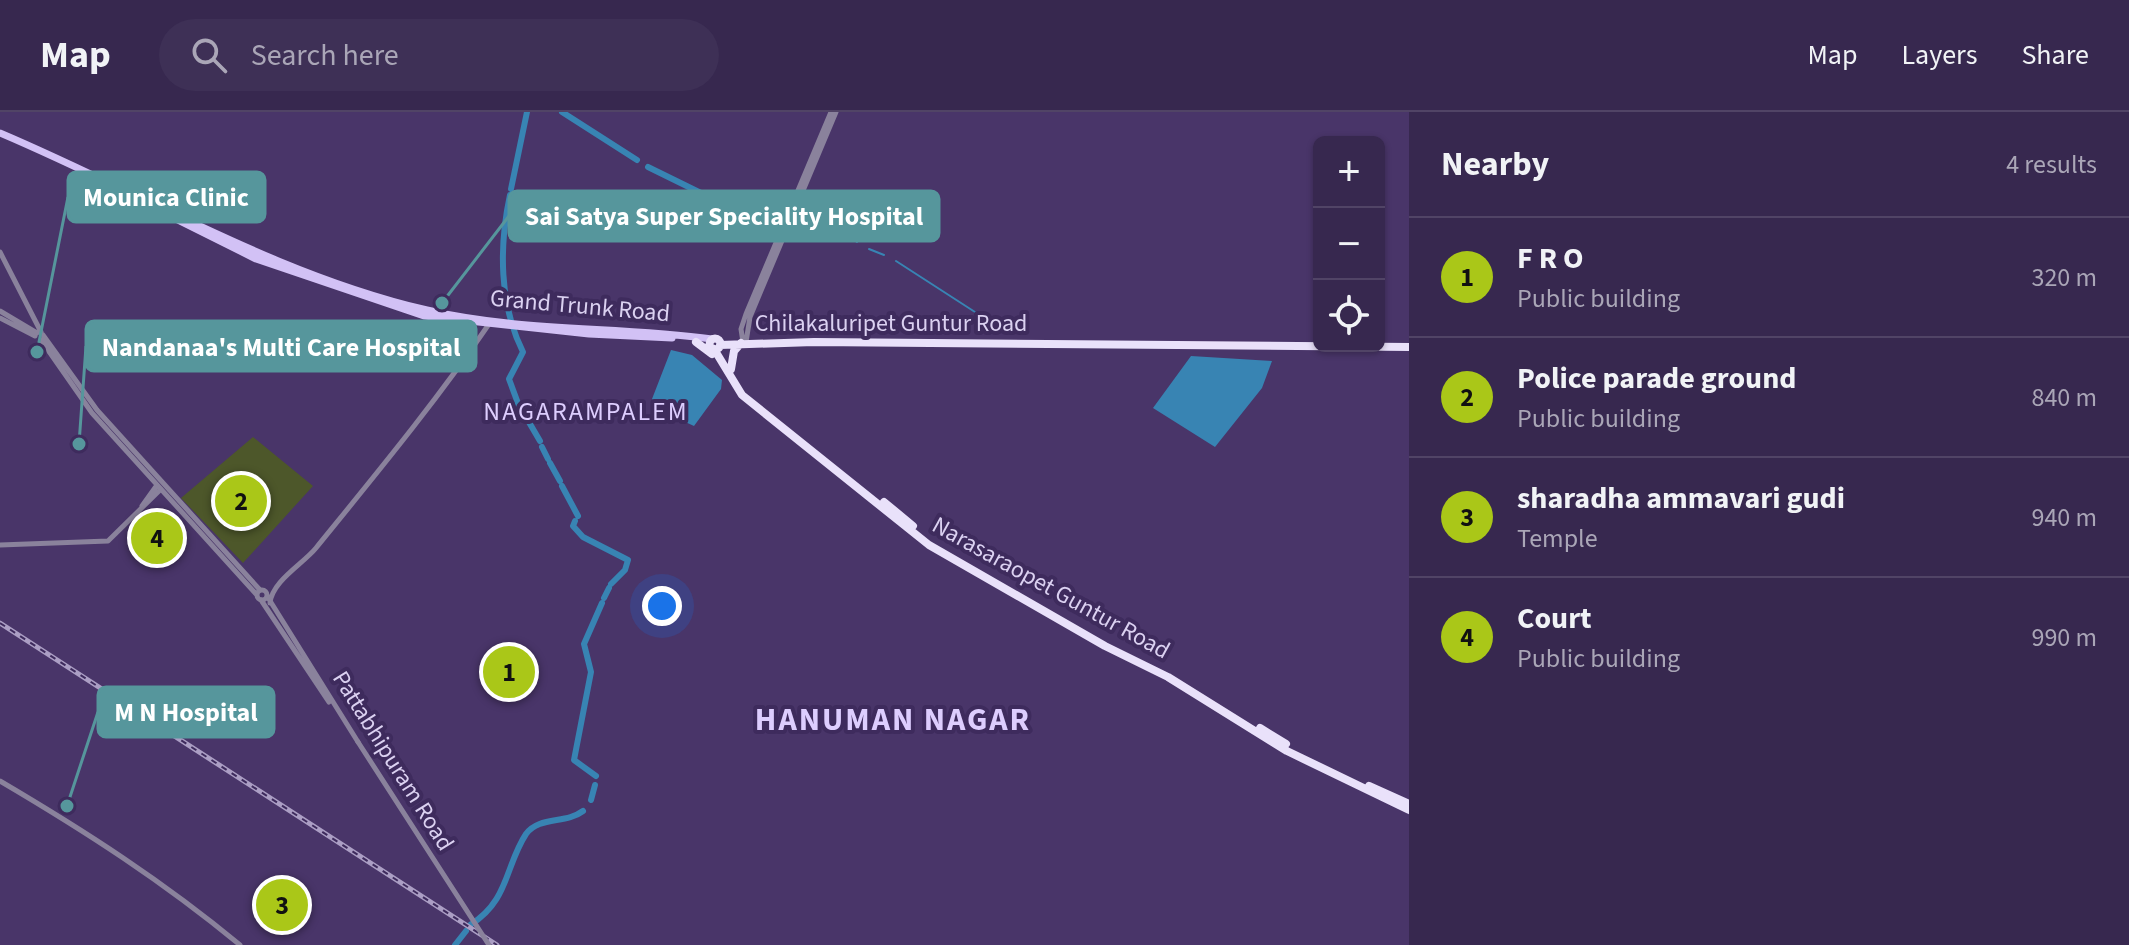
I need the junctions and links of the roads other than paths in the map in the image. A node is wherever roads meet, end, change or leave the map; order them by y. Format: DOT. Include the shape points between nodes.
graph roads {
  1 [pos="834,112"];
  2 [pos="0,136"];
  3 [pos="0,252"];
  4 [pos="0,311"];
  5 [pos="0,318"];
  6 [pos="502,323"];
  7 [pos="489,324"];
  8 [pos="592,331"];
  9 [pos="40,335"];
  10 [pos="744,340"];
  11 [pos="696,342"];
  12 [pos="1059,342"];
  13 [pos="1313,342"];
  14 [pos="1385,343"];
  15 [pos="716,344"];
  16 [pos="1409,345"];
  17 [pos="722,363"];
  18 [pos="731,369"];
  19 [pos="160,485"];
  20 [pos="0,545"];
  21 [pos="275,588"];
  22 [pos="260,594"];
  23 [pos="270,603"];
  24 [pos="357,743"];
  25 [pos="0,781"];
  26 [pos="1409,804"];
  27 [pos="1409,810"];
  28 [pos="240,945"];
  29 [pos="488,945"];
  1 -- 10 [label="street" via="742,326"];
  2 -- 6 [label="main road, Grand Trunk Road" via="111,181 279,263 426,310"];
  2 -- 7 [label="main road, Grand Trunk Road" via="285,271 424,316"];
  3 -- 9 [label="street"];
  4 -- 9 [label="street"];
  5 -- 9 [label="street"];
  6 -- 7 [label="main road, Grand Trunk Road"];
  6 -- 8 [label="main road, Grand Trunk Road"];
  7 -- 21 [label="street" via="377,477 307,560"];
  8 -- 11 [label="main road, Grand Trunk Road"];
  8 -- 15 [label="main road, Grand Trunk Road"];
  9 -- 19 [label="street"];
  10 -- 12 [label="highway, Chilakaluripet Guntur Road"];
  10 -- 15 [label="highway, Chilakaluripet Guntur Road"];
  10 -- 18 [label="highway" via="734,351"];
  11 -- 15 [label="main road, Grand Trunk Road"];
  11 -- 17 [label="highway"];
  12 -- 13 [label="highway"];
  12 -- 16 [label="highway"];
  14 -- 16 [label="highway"];
  15 -- 17 [label="highway, Narasaraopet Guntur Road"];
  15 -- 18 [label="highway, Narasaraopet Guntur Road"];
  17 -- 27 [label="highway, Narasaraopet Guntur Road" via="742,395 936,550 1168,677 1287,751"];
  18 -- 26 [label="highway, Narasaraopet Guntur Road" via="746,393 935,543 1113,646 1181,679 1300,752"];
  19 -- 20 [label="street" via="108,541"];
  19 -- 22 [label="street"];
  21 -- 22 [label="street"];
  21 -- 23 [label="street"];
  22 -- 23 [label="street, Pattabhipuram Road"];
  22 -- 24 [label="street, Pattabhipuram Road"];
  23 -- 24 [label="street, Pattabhipuram Road"];
  24 -- 29 [label="street, Pattabhipuram Road, bridge"];
  25 -- 28 [label="street" via="105,842"];
}
